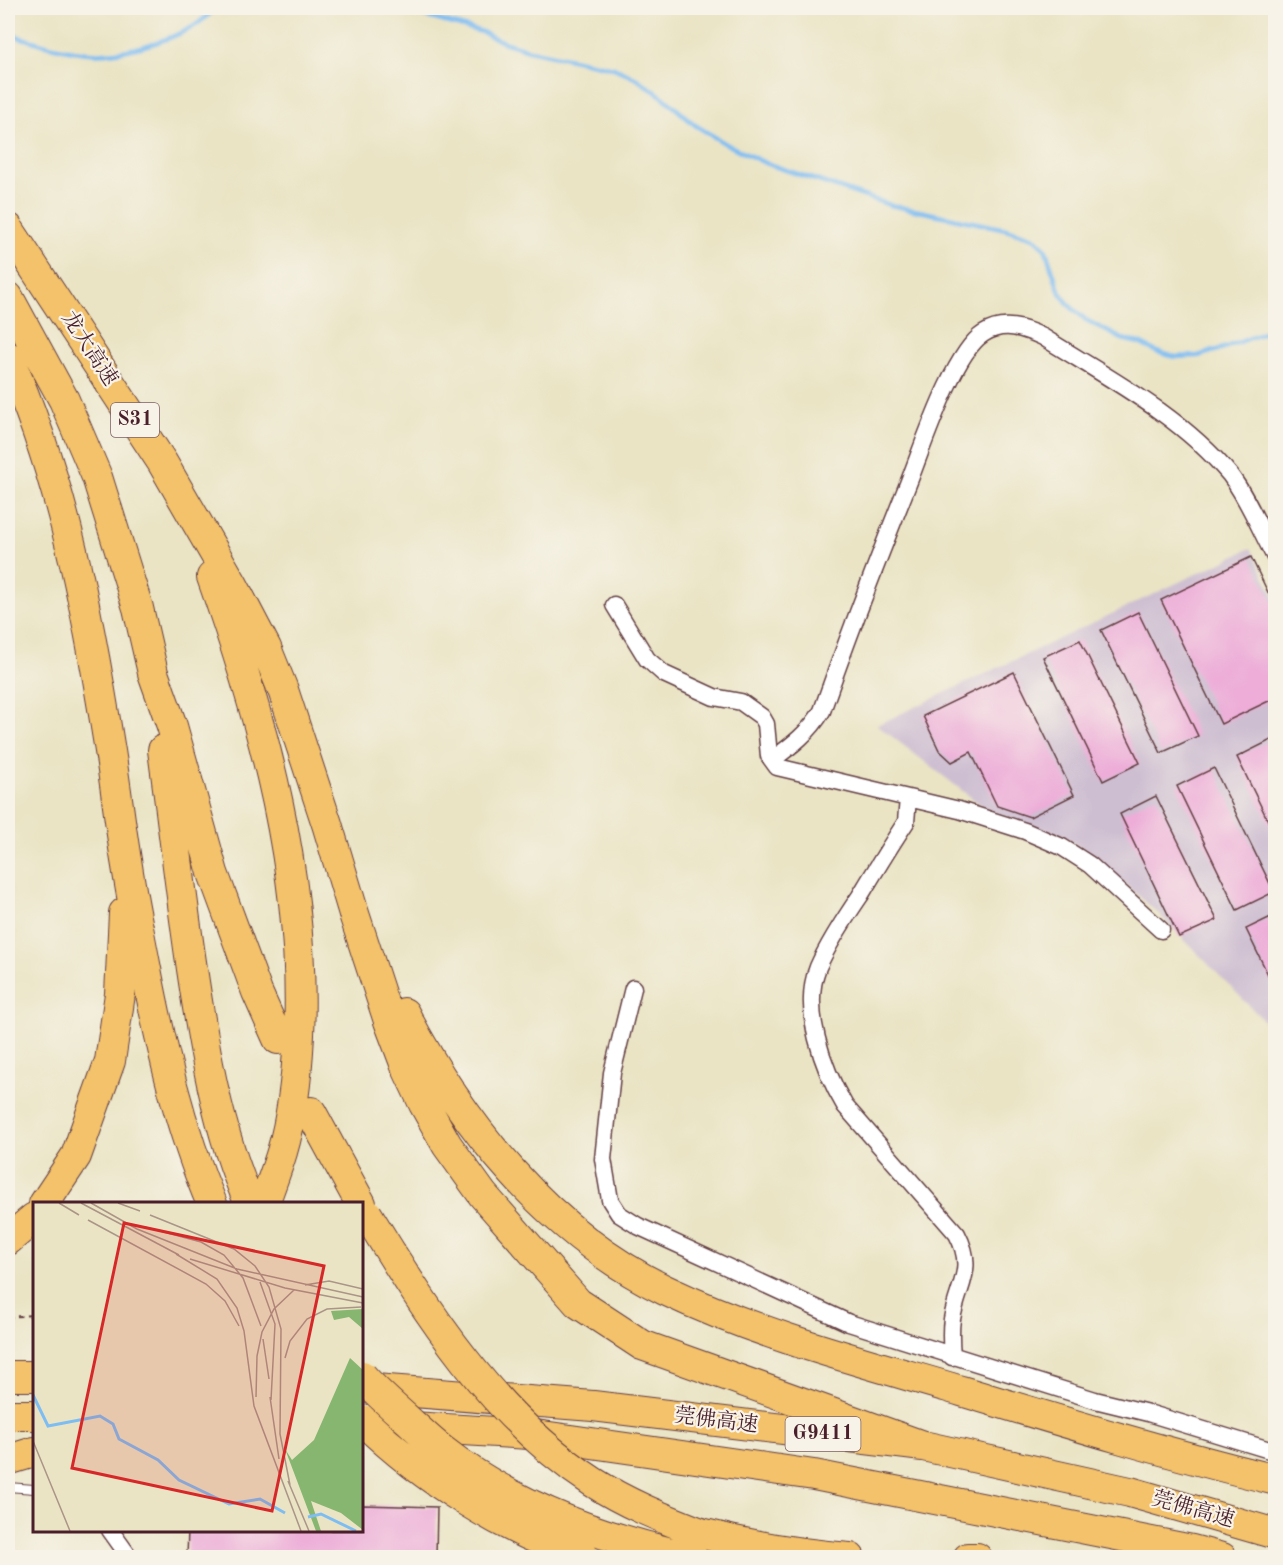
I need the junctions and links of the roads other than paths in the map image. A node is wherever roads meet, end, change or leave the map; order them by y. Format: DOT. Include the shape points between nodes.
graph roads {
  1 [pos="8,228"];
  2 [pos="8,297"];
  3 [pos="9,360"];
  4 [pos="185,504"];
  5 [pos="1275,560"];
  6 [pos="614,605"];
  7 [pos="153,673"];
  8 [pos="772,760"];
  9 [pos="908,798"];
  10 [pos="126,865"];
  11 [pos="354,914"];
  12 [pos="1161,930"];
  13 [pos="633,988"];
  14 [pos="278,1039"];
  15 [pos="312,1112"];
  16 [pos="45,1202"];
  17 [pos="212,1202"];
  18 [pos="250,1202"];
  19 [pos="264,1202"];
  20 [pos="360,1202"];
  21 [pos="363,1207"];
  22 [pos="33,1219"];
  23 [pos="8,1240"];
  24 [pos="952,1357"];
  25 [pos="8,1376"];
  26 [pos="33,1376"];
  27 [pos="363,1377"];
  28 [pos="363,1388"];
  29 [pos="8,1415"];
  30 [pos="33,1415"];
  31 [pos="363,1422"];
  32 [pos="363,1423"];
  33 [pos="923,1446"];
  34 [pos="33,1452"];
  35 [pos="1275,1452"];
  36 [pos="8,1460"];
  37 [pos="1275,1480"];
  38 [pos="8,1487"];
  39 [pos="33,1489"];
  40 [pos="111,1532"];
  41 [pos="1275,1534"];
  42 [pos="697,1545"];
  43 [pos="130,1557"];
  44 [pos="585,1557"];
  45 [pos="850,1557"];
  46 [pos="968,1557"];
  47 [pos="977,1557"];
  48 [pos="1222,1557"];
  1 -- 4 [label="highway, 龙大高速 / S31" via="150,443"];
  2 -- 7 [label="highway" via="81,435 138,608"];
  3 -- 10 [label="highway" via="54,482 81,591"];
  4 -- 11 [label="highway" via="270,658"];
  4 -- 19 [label="highway" via="244,669 270,762 297,928 300,1023 296,1082 283,1151"];
  5 -- 8 [label="street" via="1230,476 1188,435 1138,396 1043,337 1013,326 996,327 981,334 967,350 949,381 872,571 822,711 793,745"];
  6 -- 8 [label="street" via="647,658 664,674 714,697 741,702 762,717"];
  7 -- 14 [label="highway" via="213,873"];
  7 -- 18 [label="highway" via="209,1073 228,1148"];
  8 -- 9 [label="street" via="784,770"];
  9 -- 12 [label="street" via="976,815 1062,847 1090,865"];
  9 -- 24 [label="street" via="908,818 829,945 818,968 812,999 826,1068 844,1106 951,1226 964,1247 967,1263 952,1319"];
  10 -- 16 [label="highway" via="120,994 110,1061 76,1156"];
  10 -- 17 [label="highway" via="169,1076"];
  11 -- 33 [label="highway" via="406,1066 447,1145 483,1195 578,1303 642,1345"];
  11 -- 37 [label="highway" via="424,1052 474,1127 533,1194 573,1229 628,1268 672,1293 776,1335 1173,1454"];
  13 -- 24 [label="street" via="612,1073 603,1159 610,1200 619,1214 638,1227 849,1323"];
  15 -- 20 [label="highway"];
  21 -- 42 [label="highway, bridge" via="458,1350 536,1439 593,1482"];
  22 -- 23 [label="highway"];
  24 -- 35 [label="street"];
  25 -- 26 [label="highway"];
  27 -- 42 [label="highway, bridge" via="443,1451 516,1497 561,1518 646,1548"];
  28 -- 33 [label="highway, 莞佛高速 / G9411" via="593,1406"];
  29 -- 30 [label="highway"];
  31 -- 48 [label="highway, 莞佛高速 / G9411" via="529,1434 814,1475"];
  32 -- 44 [label="highway, bridge" via="418,1469 475,1507"];
  33 -- 41 [label="highway, 莞佛高速 / G9411" via="1130,1492"];
  34 -- 36 [label="highway"];
  38 -- 39 [label="lane"];
  40 -- 43 [label="street"];
  42 -- 45 [label="highway"];
  46 -- 47 [label="highway"];
}
